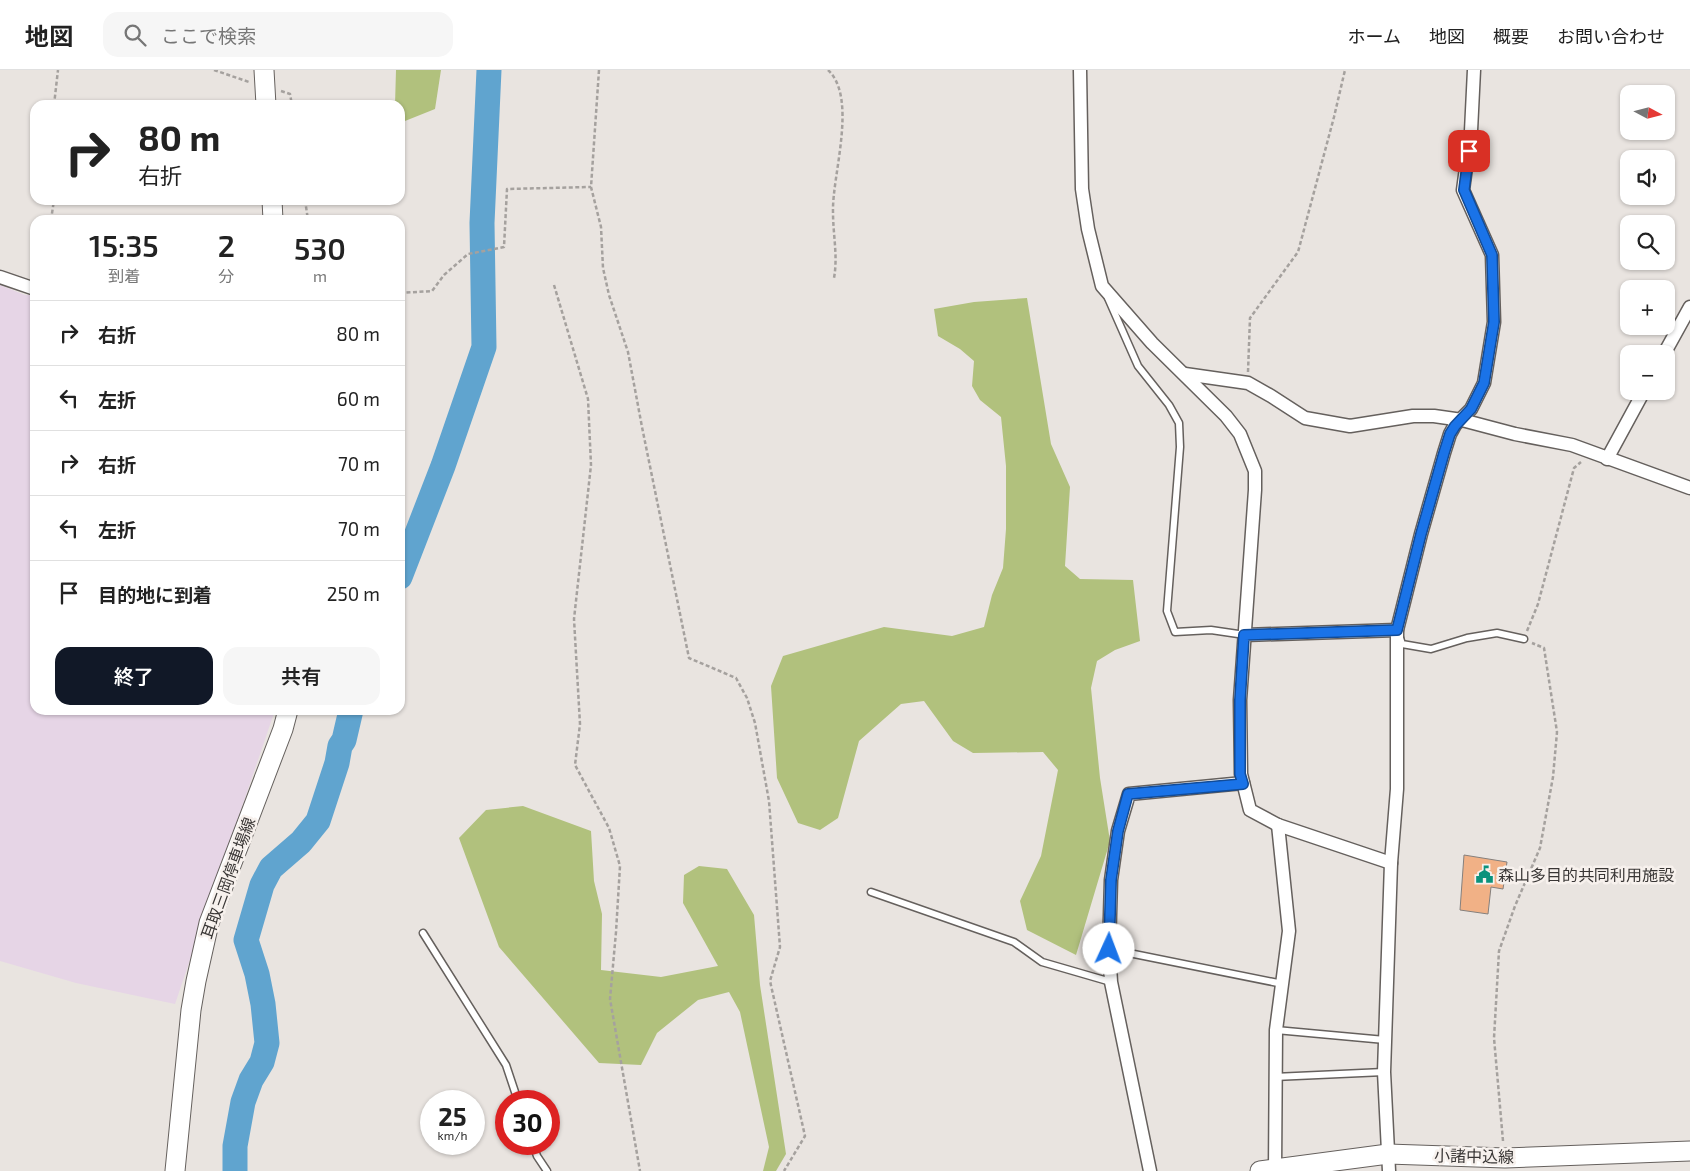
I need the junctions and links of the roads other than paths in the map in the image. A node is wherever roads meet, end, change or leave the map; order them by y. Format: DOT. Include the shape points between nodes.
graph roads {
  1 [pos="1080,70"];
  2 [pos="1474,70"];
  3 [pos="0,277"];
  4 [pos="1102,286"];
  5 [pos="30,287"];
  6 [pos="1690,307"];
  7 [pos="1669,345"];
  8 [pos="1185,374"];
  9 [pos="1639,400"];
  10 [pos="1462,420"];
  11 [pos="1607,459"];
  12 [pos="1690,488"];
  13 [pos="1397,630"];
  14 [pos="1244,635"];
  15 [pos="1524,639"];
  16 [pos="287,715"];
  17 [pos="1243,784"];
  18 [pos="1278,825"];
  19 [pos="1391,863"];
  20 [pos="871,892"];
  21 [pos="423,933"];
  22 [pos="1109,949"];
  23 [pos="1111,982"];
  24 [pos="1283,984"];
  25 [pos="1276,1030"];
  26 [pos="1385,1040"];
  27 [pos="1384,1072"];
  28 [pos="1274,1077"];
  29 [pos="514,1090"];
  30 [pos="1690,1151"];
  31 [pos="537,1155"];
  32 [pos="1389,1162"];
  33 [pos="1270,1170"];
  34 [pos="175,1171"];
  35 [pos="547,1171"];
  36 [pos="1150,1171"];
  1 -- 4 [label="street" via="1082,189"];
  2 -- 10 [label="street" via="1464,190 1492,255 1494,322 1484,383"];
  3 -- 5 [label="street"];
  4 -- 8 [label="street" via="1152,343"];
  4 -- 14 [label="lane" via="1138,366 1179,423 1180,447 1167,611 1175,632 1211,630"];
  6 -- 7 [label="street"];
  8 -- 10 [label="street" via="1248,383 1304,418 1350,426 1413,416"];
  8 -- 14 [label="street" via="1240,434 1255,471"];
  9 -- 11 [label="street"];
  10 -- 11 [label="street" via="1572,445"];
  10 -- 13 [label="street" via="1450,434 1444,453"];
  11 -- 12 [label="street"];
  13 -- 14 [label="street"];
  13 -- 15 [label="lane" via="1402,644 1431,649 1497,633"];
  13 -- 19 [label="street" via="1397,789"];
  14 -- 17 [label="street" via="1240,700 1240,774"];
  16 -- 34 [label="main road, 耳取三岡停車場線" via="209,923 191,1010"];
  17 -- 18 [label="street" via="1250,810"];
  17 -- 22 [label="street" via="1128,794 1118,831 1111,880"];
  18 -- 19 [label="street"];
  18 -- 24 [label="street" via="1289,931"];
  19 -- 26 [label="street"];
  20 -- 23 [label="lane" via="1014,942 1042,962"];
  21 -- 29 [label="lane" via="506,1065"];
  22 -- 23 [label="street"];
  22 -- 24 [label="lane"];
  23 -- 36 [label="street"];
  24 -- 25 [label="street"];
  25 -- 26 [label="lane"];
  25 -- 28 [label="street"];
  26 -- 27 [label="street"];
  27 -- 28 [label="lane"];
  27 -- 32 [label="street"];
  28 -- 33 [label="street"];
  30 -- 32 [label="main road, 小諸中込線"];
  31 -- 35 [label="lane"];
  32 -- 33 [label="main road, 小諸中込線"];
}
